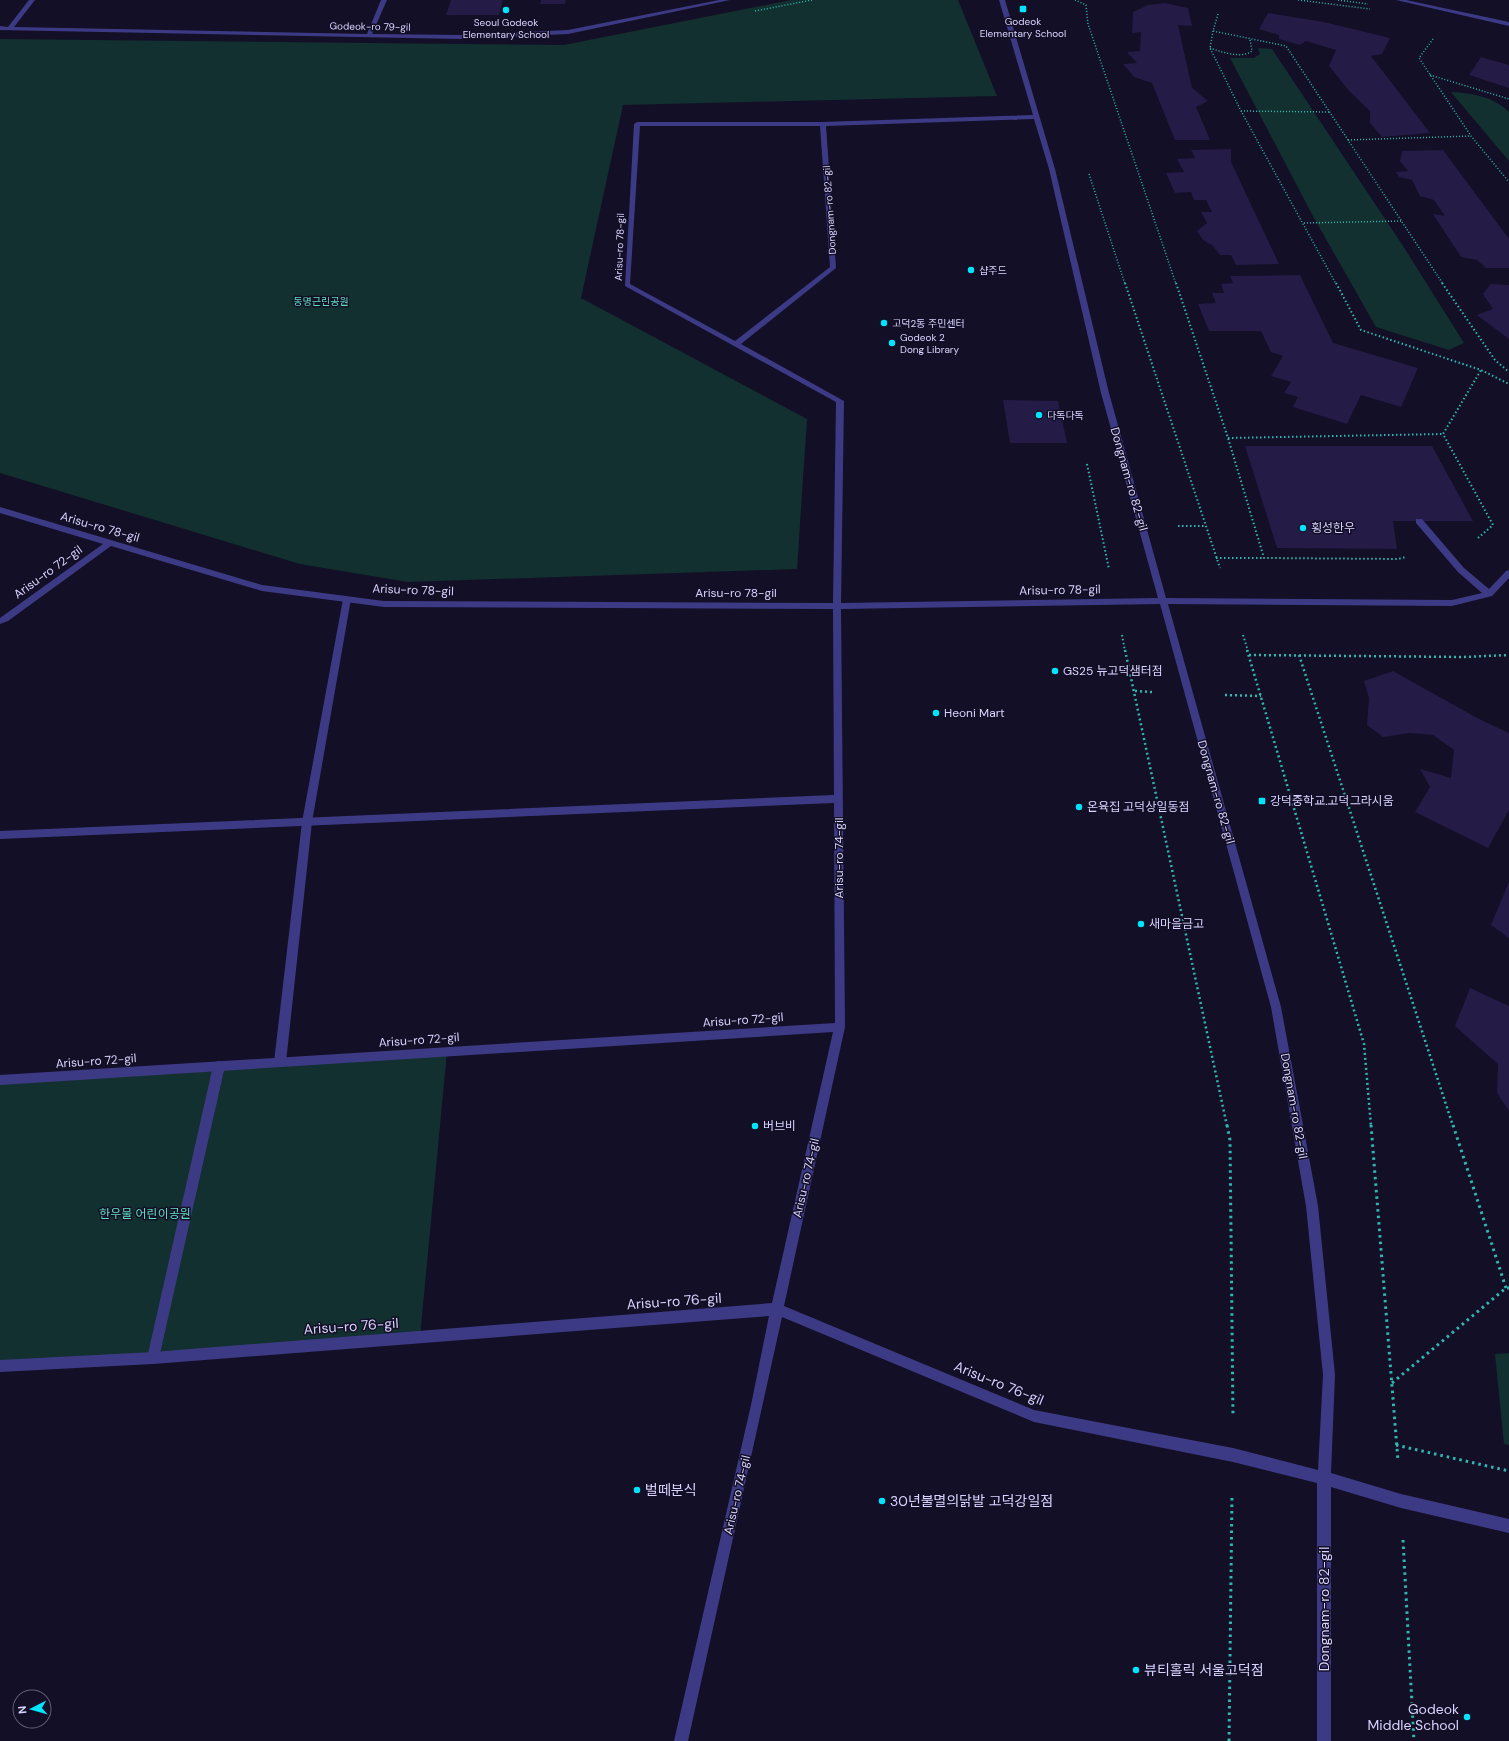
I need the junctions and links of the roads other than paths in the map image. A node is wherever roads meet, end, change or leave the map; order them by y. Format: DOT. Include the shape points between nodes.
graph roads {
  1 [pos="32,0"];
  2 [pos="384,0"];
  3 [pos="727,0"];
  4 [pos="1002,0"];
  5 [pos="1399,0"];
  6 [pos="1509,24"];
  7 [pos="0,28"];
  8 [pos="10,28"];
  9 [pos="369,34"];
  10 [pos="1036,117"];
  11 [pos="823,124"];
  12 [pos="736,344"];
  13 [pos="0,510"];
  14 [pos="1419,521"];
  15 [pos="111,542"];
  16 [pos="1509,573"];
  17 [pos="1489,594"];
  18 [pos="347,599"];
  19 [pos="1163,600"];
  20 [pos="837,606"];
  21 [pos="0,621"];
  22 [pos="838,799"];
  23 [pos="307,822"];
  24 [pos="0,835"];
  25 [pos="840,1027"];
  26 [pos="280,1062"];
  27 [pos="219,1066"];
  28 [pos="0,1080"];
  29 [pos="777,1309"];
  30 [pos="153,1358"];
  31 [pos="0,1366"];
  32 [pos="1324,1478"];
  33 [pos="1509,1526"];
  34 [pos="681,1741"];
  35 [pos="1324,1741"];
  1 -- 8 [label="street"];
  2 -- 9 [label="street"];
  3 -- 9 [label="street, Godeok-ro 79-gil" via="568,32 460,37"];
  4 -- 10 [label="street, Dongnam-ro 82-gil"];
  5 -- 6 [label="street"];
  7 -- 8 [label="street, Godeok-ro 79-gil"];
  8 -- 9 [label="street, Godeok-ro 79-gil"];
  10 -- 11 [label="street"];
  10 -- 19 [label="street, Dongnam-ro 82-gil" via="1052,169 1105,392"];
  11 -- 12 [label="street, Dongnam-ro 82-gil" via="833,268"];
  11 -- 12 [label="street, Arisu-ro 78-gil" via="637,124 627,285"];
  12 -- 20 [label="street, Arisu-ro 78-gil" via="840,401"];
  13 -- 15 [label="street, Arisu-ro 78-gil"];
  14 -- 17 [label="street" via="1461,570"];
  15 -- 18 [label="street, Arisu-ro 78-gil" via="262,588"];
  15 -- 21 [label="street, Arisu-ro 72-gil"];
  16 -- 17 [label="street"];
  17 -- 19 [label="street, Arisu-ro 78-gil" via="1452,603"];
  18 -- 20 [label="street, Arisu-ro 78-gil" via="384,604"];
  18 -- 23 [label="street"];
  19 -- 20 [label="street, Arisu-ro 78-gil"];
  19 -- 32 [label="street, Dongnam-ro 82-gil" via="1276,1007 1293,1099 1312,1206 1329,1375"];
  20 -- 22 [label="street, Arisu-ro 74-gil"];
  22 -- 23 [label="street"];
  22 -- 25 [label="street, Arisu-ro 74-gil"];
  23 -- 24 [label="street"];
  23 -- 26 [label="street"];
  25 -- 26 [label="street, Arisu-ro 72-gil"];
  25 -- 29 [label="street, Arisu-ro 74-gil"];
  26 -- 27 [label="street, Arisu-ro 72-gil"];
  27 -- 28 [label="street, Arisu-ro 72-gil"];
  27 -- 30 [label="street"];
  29 -- 30 [label="street, Arisu-ro 76-gil"];
  29 -- 32 [label="street, Arisu-ro 76-gil" via="1034,1416 1233,1455"];
  29 -- 34 [label="street, Arisu-ro 74-gil"];
  30 -- 31 [label="street, Arisu-ro 76-gil"];
  32 -- 33 [label="street" via="1401,1501"];
  32 -- 35 [label="street, Dongnam-ro 82-gil"];
}
